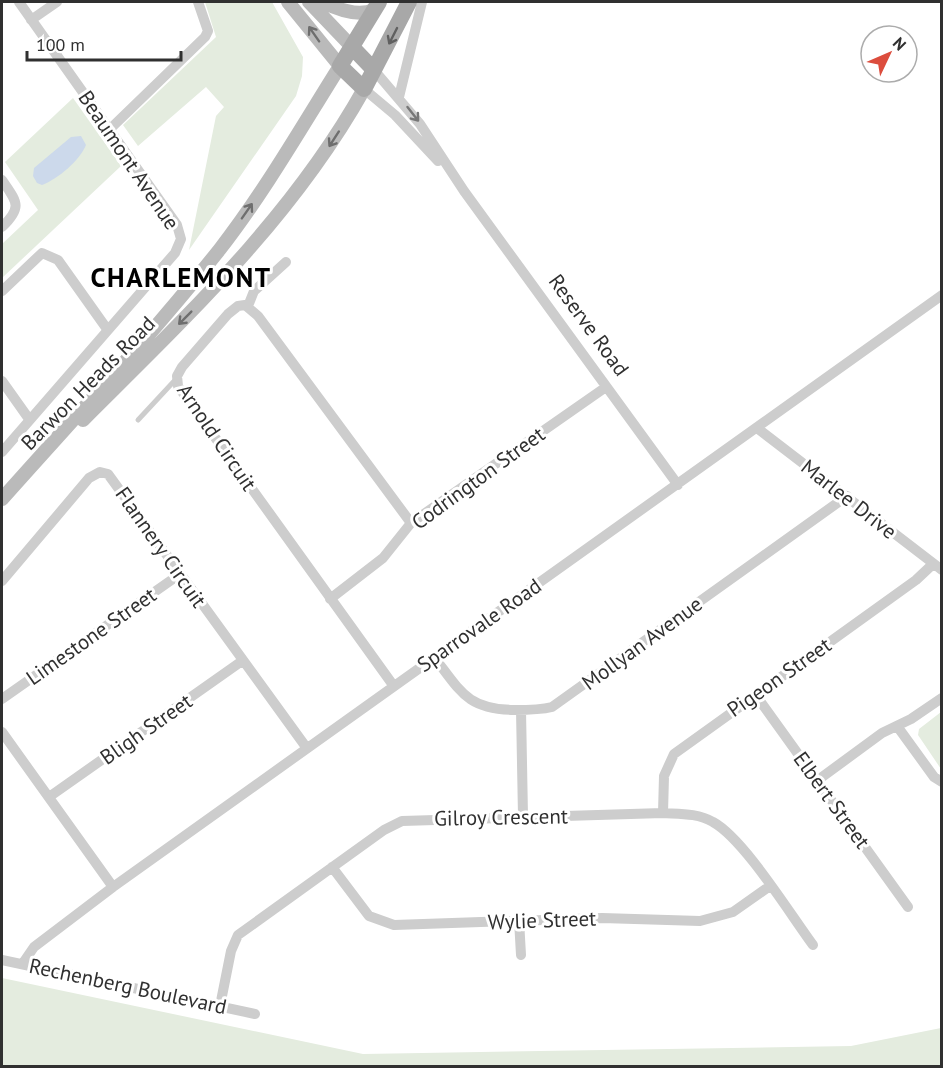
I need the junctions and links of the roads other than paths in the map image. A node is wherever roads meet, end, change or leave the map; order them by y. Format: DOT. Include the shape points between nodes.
graph roads {
  1 [pos="19,2"];
  2 [pos="57,2"];
  3 [pos="198,2"];
  4 [pos="288,2"];
  5 [pos="309,2"];
  6 [pos="323,2"];
  7 [pos="410,2"];
  8 [pos="422,2"];
  9 [pos="377,6"];
  10 [pos="31,20"];
  11 [pos="352,47"];
  12 [pos="340,66"];
  13 [pos="374,70"];
  14 [pos="364,89"];
  15 [pos="399,97"];
  16 [pos="110,129"];
  17 [pos="2,180"];
  18 [pos="464,191"];
  19 [pos="2,227"];
  20 [pos="286,262"];
  21 [pos="2,291"];
  22 [pos="942,295"];
  23 [pos="248,306"];
  24 [pos="107,329"];
  25 [pos="177,378"];
  26 [pos="2,381"];
  27 [pos="606,387"];
  28 [pos="29,418"];
  29 [pos="138,420"];
  30 [pos="757,428"];
  31 [pos="2,452"];
  32 [pos="678,485"];
  33 [pos="847,496"];
  34 [pos="2,500"];
  35 [pos="411,523"];
  36 [pos="937,567"];
  37 [pos="180,574"];
  38 [pos="2,581"];
  39 [pos="330,599"];
  40 [pos="434,657"];
  41 [pos="242,661"];
  42 [pos="393,685"];
  43 [pos="755,694"];
  44 [pos="942,698"];
  45 [pos="2,699"];
  46 [pos="521,710"];
  47 [pos="897,726"];
  48 [pos="2,732"];
  49 [pos="306,747"];
  50 [pos="818,780"];
  51 [pos="942,782"];
  52 [pos="49,797"];
  53 [pos="663,813"];
  54 [pos="523,816"];
  55 [pos="332,867"];
  56 [pos="770,886"];
  57 [pos="113,887"];
  58 [pos="908,907"];
  59 [pos="519,920"];
  60 [pos="813,945"];
  61 [pos="521,955"];
  62 [pos="2,960"];
  63 [pos="24,963"];
  64 [pos="220,1006"];
  65 [pos="255,1014"];
  1 -- 10 [label="street, Beaumont Avenue"];
  2 -- 10 [label="street"];
  3 -- 16 [label="street" via="208,31 205,37"];
  12 -- 4 [label="main road, Reserve Road, one-way"];
  5 -- 11 [label="main road, Reserve Road"];
  6 -- 9 [label="main road" via="365,13"];
  7 -- 13 [label="main road, Barwon Heads Road, one-way"];
  8 -- 15 [label="street"];
  9 -- 11 [label="main road, Barwon Heads Road"];
  10 -- 16 [label="street, Beaumont Avenue"];
  11 -- 12 [label="main road, Barwon Heads Road"];
  11 -- 13 [label="main road, Reserve Road"];
  12 -- 14 [label="main road, Reserve Road"];
  34 -- 12 [label="main road, Barwon Heads Road, one-way" via="220,248"];
  13 -- 14 [label="main road, Barwon Heads Road"];
  13 -- 15 [label="street, Reserve Road"];
  14 -- 18 [label="street, Reserve Road" via="401,122"];
  14 -- 34 [label="main road, Barwon Heads Road, one-way" via="308,176 240,261"];
  15 -- 18 [label="street, Reserve Road, one-way"];
  16 -- 24 [label="street, Beaumont Avenue" via="177,225 181,239 175,253"];
  17 -- 19 [label="street" via="16,208"];
  18 -- 27 [label="street, Reserve Road"];
  20 -- 23 [label="street" via="254,291"];
  21 -- 24 [label="street" via="42,253 49,254 58,260"];
  22 -- 30 [label="street, Sparrovale Road"];
  23 -- 25 [label="street, Arnold Circuit" via="238,306 228,314"];
  23 -- 35 [label="street"];
  24 -- 28 [label="street, Beaumont Avenue"];
  25 -- 29 [label="lane"];
  25 -- 39 [label="street, Arnold Circuit" via="179,388"];
  26 -- 28 [label="street"];
  27 -- 32 [label="street, Reserve Road"];
  27 -- 35 [label="street, Codrington Street"];
  28 -- 31 [label="street, Beaumont Avenue"];
  30 -- 32 [label="street, Sparrovale Road"];
  30 -- 33 [label="street, Marlee Drive"];
  32 -- 40 [label="street, Sparrovale Road"];
  33 -- 36 [label="street, Marlee Drive"];
  33 -- 46 [label="street, Mollyan Avenue" via="554,706"];
  35 -- 39 [label="street, Codrington Street" via="383,558"];
  36 -- 43 [label="street, Pigeon Street"];
  37 -- 38 [label="street, Flannery Circuit" via="109,474 101,472 86,481"];
  37 -- 41 [label="street, Flannery Circuit"];
  37 -- 45 [label="street, Limestone Street"];
  39 -- 42 [label="street, Arnold Circuit"];
  40 -- 42 [label="street, Sparrovale Road"];
  40 -- 46 [label="street, Mollyan Avenue" via="472,702 493,710"];
  41 -- 49 [label="street, Flannery Circuit"];
  41 -- 52 [label="street, Bligh Street"];
  42 -- 49 [label="street, Sparrovale Road"];
  43 -- 50 [label="street, Elbert Street"];
  43 -- 53 [label="street, Pigeon Street" via="674,754 664,776"];
  44 -- 47 [label="street"];
  46 -- 54 [label="street"];
  47 -- 50 [label="street"];
  47 -- 51 [label="street" via="934,777"];
  48 -- 52 [label="street"];
  49 -- 57 [label="street, Sparrovale Road"];
  50 -- 58 [label="street, Elbert Street"];
  52 -- 57 [label="street"];
  53 -- 54 [label="street, Gilroy Crescent"];
  53 -- 56 [label="street, Gilroy Crescent" via="691,814 711,820 733,838"];
  54 -- 55 [label="street, Gilroy Crescent" via="402,821"];
  55 -- 59 [label="street, Wylie Street" via="369,916 388,925"];
  55 -- 64 [label="street, Gilroy Crescent" via="238,936 231,951"];
  56 -- 59 [label="street, Wylie Street" via="733,912 700,921"];
  56 -- 60 [label="street, Gilroy Crescent"];
  57 -- 63 [label="street, Sparrovale Road" via="34,947"];
  59 -- 61 [label="street"];
  62 -- 63 [label="street, Rechenberg Boulevard"];
  63 -- 64 [label="street, Rechenberg Boulevard"];
  64 -- 65 [label="street, Rechenberg Boulevard"];
}
